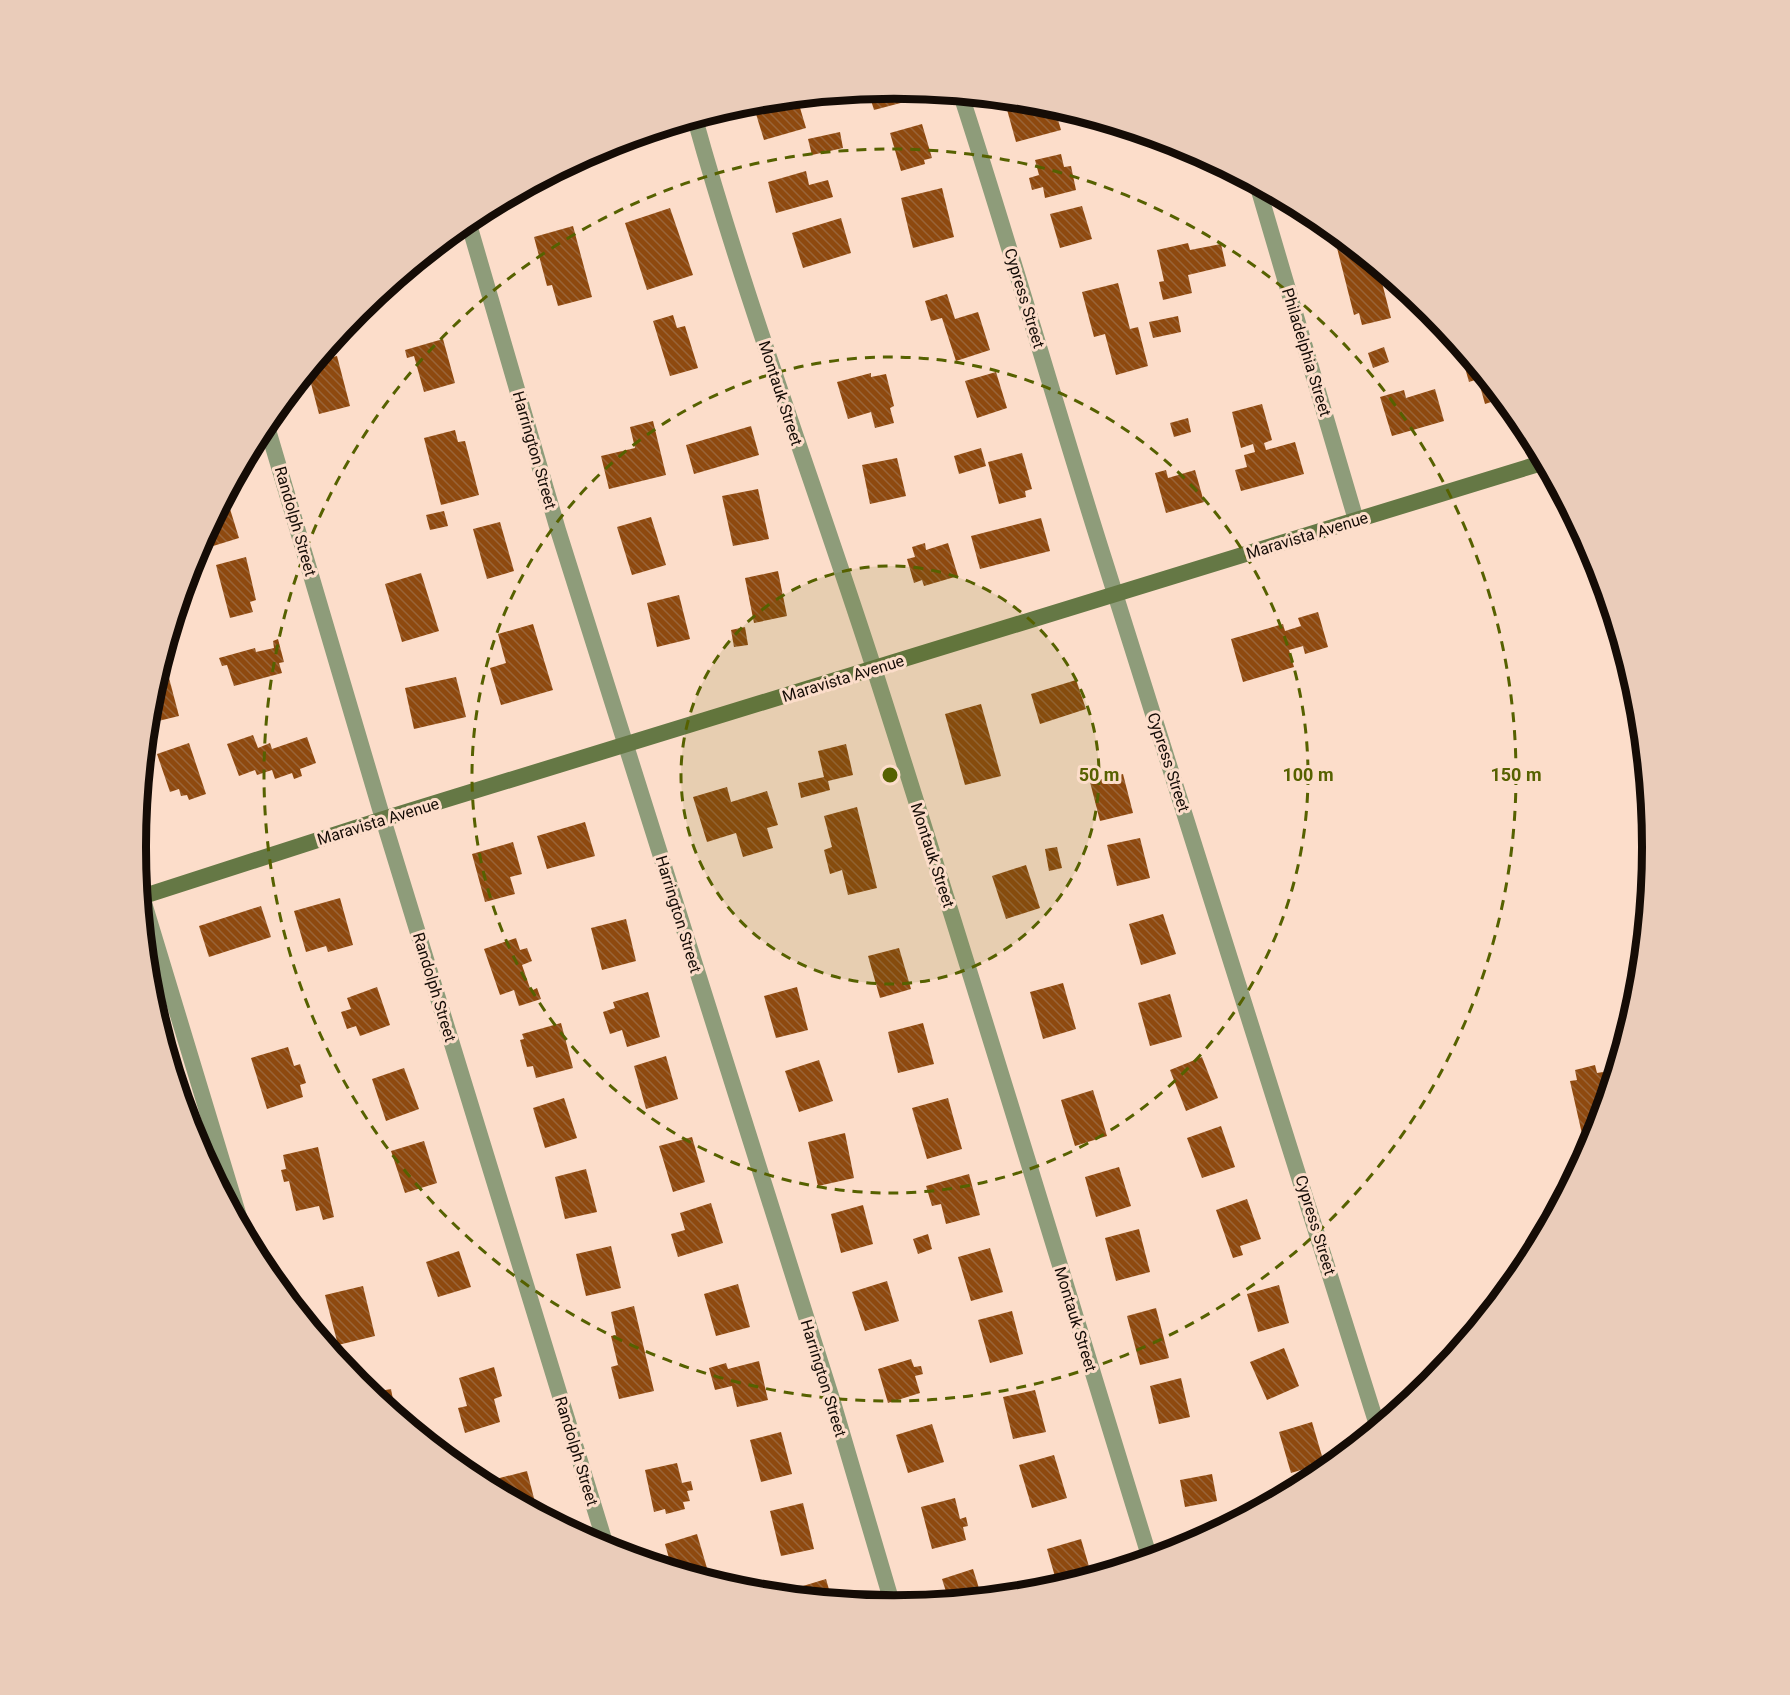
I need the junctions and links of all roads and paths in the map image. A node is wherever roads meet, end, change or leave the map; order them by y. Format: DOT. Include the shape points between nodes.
graph roads {
  1 [pos="963,103"];
  2 [pos="697,126"];
  3 [pos="1260,194"];
  4 [pos="471,231"];
  5 [pos="271,436"];
  6 [pos="1537,464"];
  7 [pos="1356,520"];
  8 [pos="1115,593"];
  9 [pos="873,668"];
  10 [pos="625,745"];
  11 [pos="383,819"];
  12 [pos="148,894"];
  13 [pos="152,930"];
  14 [pos="232,1194"];
  15 [pos="1376,1421"];
  16 [pos="603,1536"];
  17 [pos="1148,1552"];
  18 [pos="890,1596"];
  1 -- 8 [label="street, Cypress Street"];
  2 -- 9 [label="street, Montauk Street"];
  3 -- 7 [label="street, Philadelphia Street"];
  4 -- 10 [label="street, Harrington Street"];
  5 -- 11 [label="street, Randolph Street"];
  6 -- 7 [label="main road, Maravista Avenue"];
  7 -- 8 [label="main road, Maravista Avenue"];
  8 -- 9 [label="main road, Maravista Avenue"];
  8 -- 15 [label="street, Cypress Street"];
  9 -- 10 [label="main road, Maravista Avenue"];
  9 -- 17 [label="street, Montauk Street"];
  10 -- 11 [label="main road, Maravista Avenue"];
  10 -- 18 [label="street, Harrington Street" via="832,1399"];
  11 -- 12 [label="main road, Maravista Avenue"];
  11 -- 16 [label="street, Randolph Street"];
  13 -- 14 [label="street"];
}
